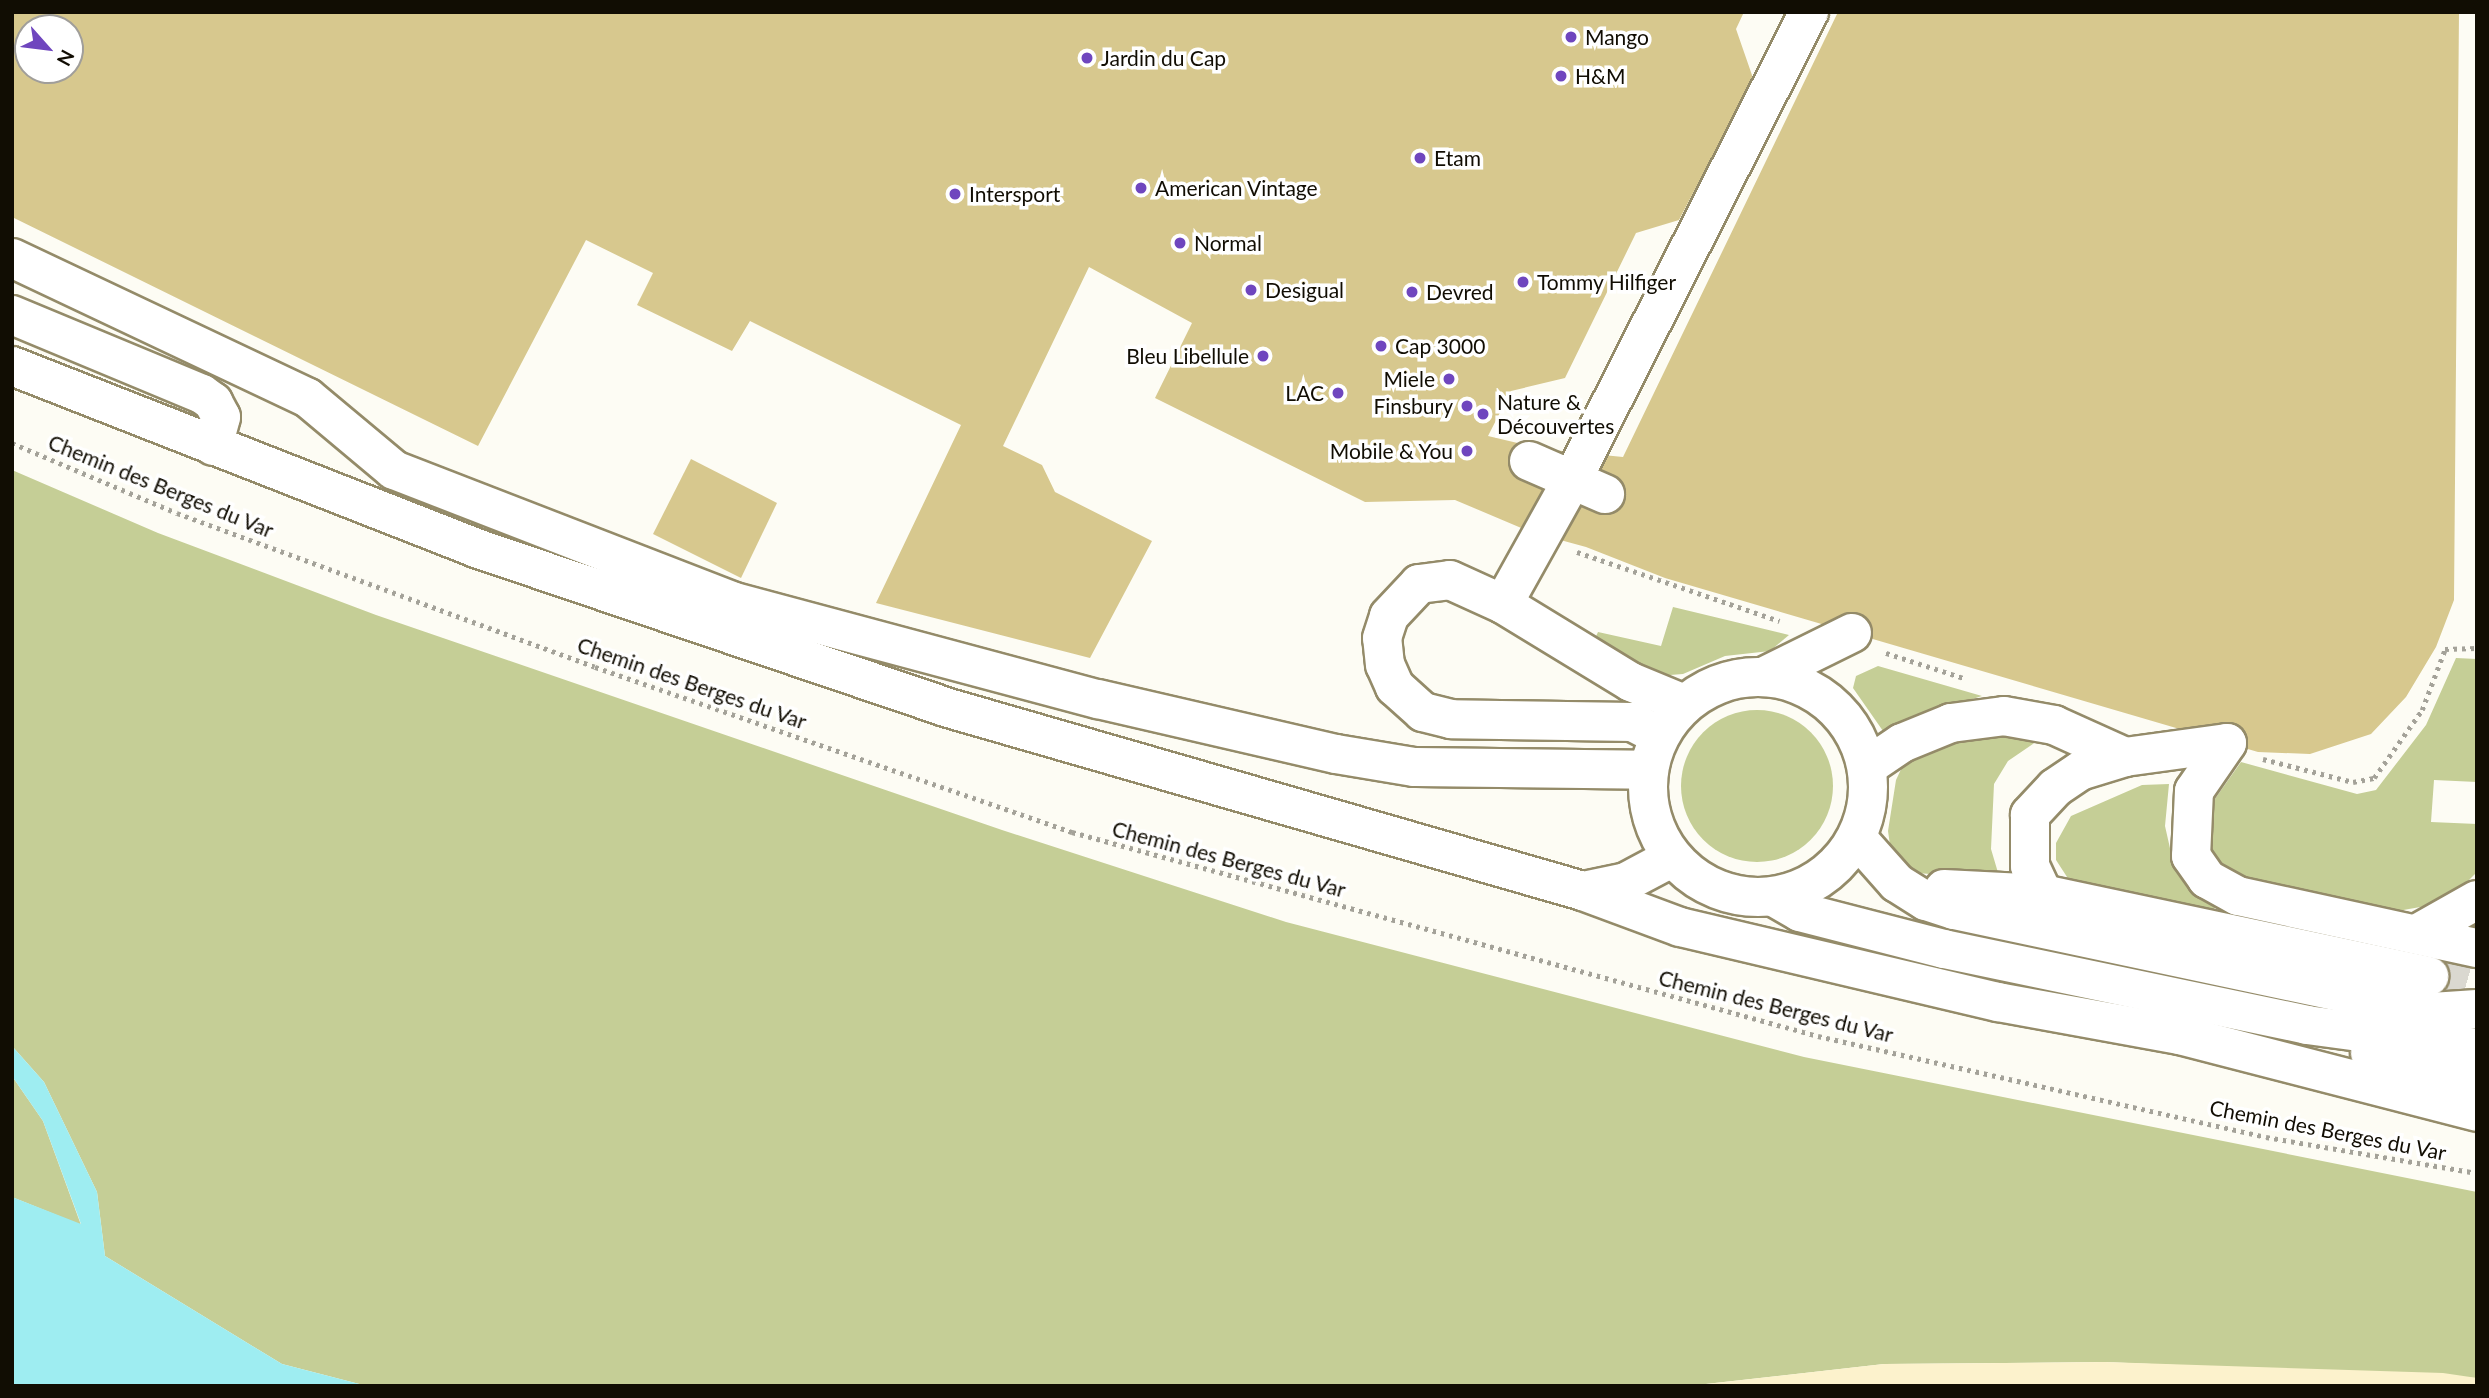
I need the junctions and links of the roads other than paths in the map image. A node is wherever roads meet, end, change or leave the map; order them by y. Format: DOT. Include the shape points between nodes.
graph roads {
  1 [pos="1809,12"];
  2 [pos="12,258"];
  3 [pos="12,316"];
  4 [pos="12,366"];
  5 [pos="214,446"];
  6 [pos="1530,461"];
  7 [pos="1588,487"];
  8 [pos="1503,604"];
  9 [pos="1852,633"];
  10 [pos="1765,676"];
  11 [pos="1684,704"];
  12 [pos="1654,753"];
  13 [pos="2125,757"];
  14 [pos="1868,766"];
  15 [pos="1857,838"];
  16 [pos="1673,857"];
  17 [pos="1897,883"];
  18 [pos="1583,891"];
  19 [pos="2043,894"];
  20 [pos="1774,897"];
  21 [pos="2477,900"];
  22 [pos="2420,932"];
  23 [pos="2477,948"];
  24 [pos="2430,976"];
  25 [pos="2477,1009"];
  26 [pos="2307,1025"];
  27 [pos="2477,1048"];
  28 [pos="2477,1083"];
  29 [pos="2477,1112"];
  1 -- 7 [label="street"];
  2 -- 12 [label="street" via="307,398 394,470 731,601 1072,693 1336,754 1414,767"];
  3 -- 5 [label="street" via="202,394 221,417"];
  4 -- 5 [label="street"];
  5 -- 18 [label="street" via="476,548 945,707"];
  6 -- 7 [label="street"];
  7 -- 8 [label="street"];
  8 -- 11 [label="street" via="1631,682"];
  8 -- 12 [label="street" via="1450,580 1419,584 1402,597 1388,616 1382,638 1385,665 1406,700 1423,712 1451,719 1633,722"];
  9 -- 10 [label="street"];
  10 -- 11 [label="street" via="1726,681"];
  10 -- 14 [label="street" via="1801,684 1832,703 1855,732"];
  11 -- 12 [label="street"];
  12 -- 16 [label="street" via="1648,805 1659,838"];
  13 -- 14 [label="street" via="2054,725 2004,716 1951,723 1902,743"];
  13 -- 19 [label="street" via="2080,771 2055,788 2030,815 2030,866"];
  13 -- 22 [label="street" via="2227,743 2194,791 2191,856 2207,879 2250,899"];
  14 -- 15 [label="street" via="1868,803"];
  15 -- 17 [label="street"];
  15 -- 20 [label="street" via="1835,867 1807,887"];
  16 -- 18 [label="street" via="1626,882"];
  16 -- 20 [label="street" via="1707,885 1740,897"];
  17 -- 19 [label="street"];
  17 -- 25 [label="street" via="1926,901 1954,910 2144,952 2432,1012"];
  18 -- 29 [label="street" via="1680,927 1998,1002 2180,1035"];
  19 -- 24 [label="street"];
  20 -- 26 [label="street" via="1800,912 1866,931"];
  21 -- 22 [label="street"];
  22 -- 23 [label="street"];
  26 -- 27 [label="street"];
  26 -- 28 [label="street" via="2353,1049"];
}
